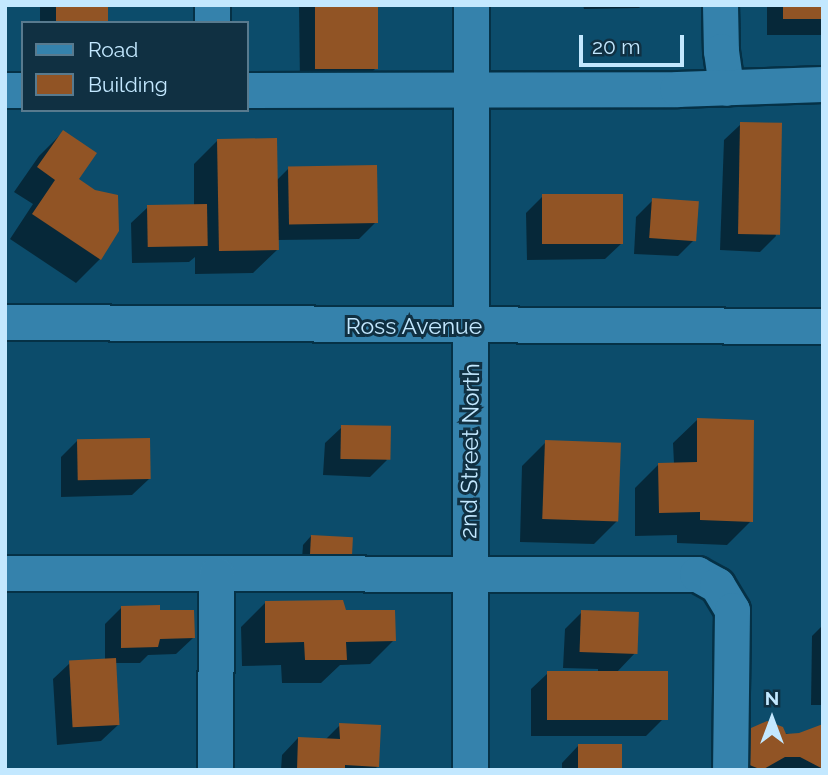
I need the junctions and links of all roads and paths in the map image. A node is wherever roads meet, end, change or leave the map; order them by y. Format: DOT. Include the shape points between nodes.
graph roads {
  1 [pos="471,5"];
  2 [pos="720,5"];
  3 [pos="823,84"];
  4 [pos="726,88"];
  5 [pos="248,90"];
  6 [pos="471,91"];
  7 [pos="5,322"];
  8 [pos="472,326"];
  9 [pos="823,326"];
  10 [pos="5,573"];
  11 [pos="216,574"];
  12 [pos="469,575"];
  13 [pos="215,770"];
  14 [pos="470,770"];
  15 [pos="730,770"];
  1 -- 6 [label="street, 2nd Street North"];
  2 -- 4 [label="street"];
  3 -- 4 [label="street"];
  4 -- 6 [label="street"];
  5 -- 6 [label="street"];
  6 -- 8 [label="street, 2nd Street North"];
  7 -- 8 [label="street, Ross Avenue"];
  8 -- 9 [label="street, Ross Avenue"];
  8 -- 12 [label="street, 2nd Street North"];
  10 -- 11 [label="street"];
  11 -- 12 [label="street"];
  11 -- 13 [label="street"];
  12 -- 14 [label="street, 2nd Street North"];
  12 -- 15 [label="street" via="697,574 717,585 732,610"];
}
